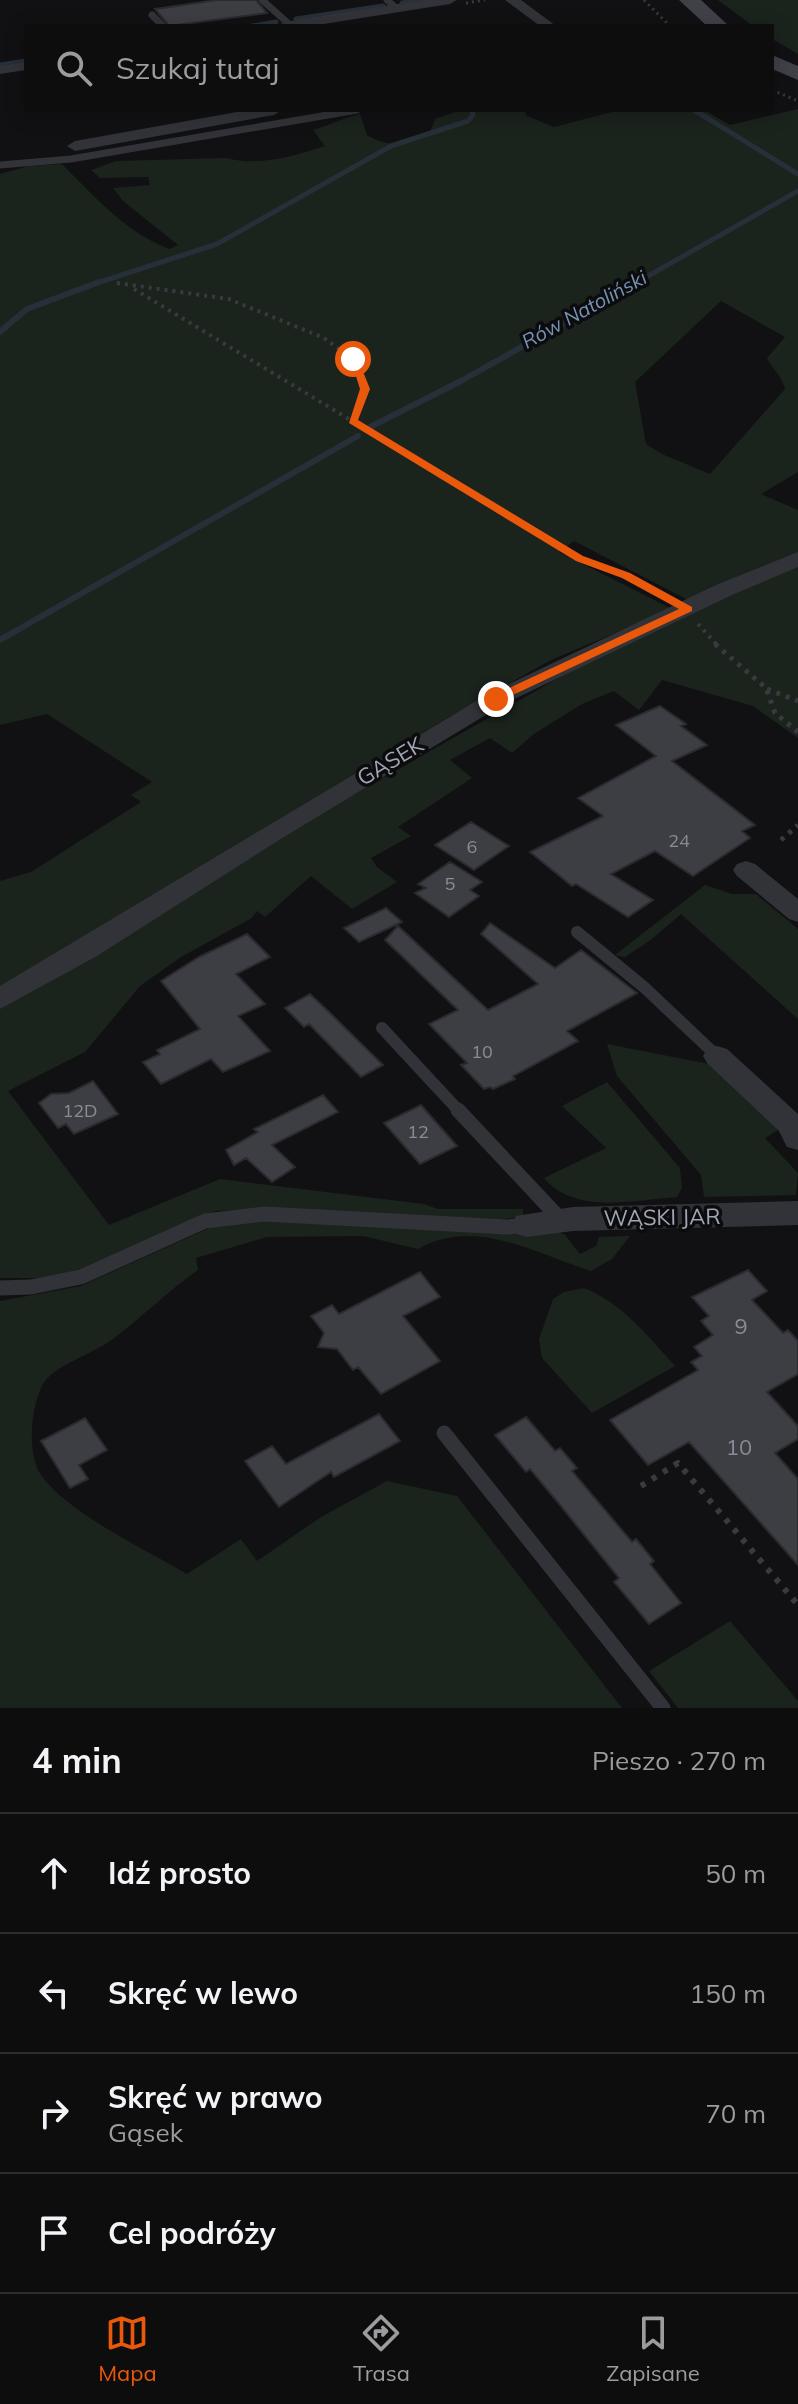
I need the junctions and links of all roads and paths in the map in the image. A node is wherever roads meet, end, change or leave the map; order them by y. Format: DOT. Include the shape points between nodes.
graph roads {
  1 [pos="262,0"];
  2 [pos="450,0"];
  3 [pos="512,0"];
  4 [pos="644,0"];
  5 [pos="392,4"];
  6 [pos="152,15"];
  7 [pos="681,16"];
  8 [pos="161,24"];
  9 [pos="289,24"];
  10 [pos="295,24"];
  11 [pos="546,24"];
  12 [pos="711,24"];
  13 [pos="774,62"];
  14 [pos="24,66"];
  15 [pos="0,70"];
  16 [pos="798,74"];
  17 [pos="774,77"];
  18 [pos="798,88"];
  19 [pos="774,91"];
  20 [pos="798,101"];
  21 [pos="263,112"];
  22 [pos="345,112"];
  23 [pos="75,146"];
  24 [pos="0,165"];
  25 [pos="117,283"];
  26 [pos="130,286"];
  27 [pos="352,421"];
  28 [pos="798,559"];
  29 [pos="688,609"];
  30 [pos="766,688"];
  31 [pos="798,701"];
  32 [pos="798,732"];
  33 [pos="798,825"];
  34 [pos="781,840"];
  35 [pos="746,870"];
  36 [pos="798,913"];
  37 [pos="577,932"];
  38 [pos="0,999"];
  39 [pos="382,1028"];
  40 [pos="717,1056"];
  41 [pos="798,1139"];
  42 [pos="798,1213"];
  43 [pos="561,1220"];
  44 [pos="527,1225"];
  45 [pos="0,1288"];
  46 [pos="444,1433"];
  47 [pos="641,1486"];
  48 [pos="798,1605"];
  49 [pos="663,1708"];
  1 -- 9 [label="lane"];
  2 -- 5 [label="street"];
  3 -- 11 [label="street"];
  4 -- 7 [label="path"];
  5 -- 10 [label="street"];
  6 -- 8 [label="lane"];
  7 -- 12 [label="street"];
  13 -- 16 [label="street"];
  14 -- 15 [label="street"];
  17 -- 18 [label="street"];
  19 -- 20 [label="path"];
  21 -- 23 [label="street"];
  22 -- 24 [label="lane" via="71,159"];
  25 -- 26 [label="path"];
  26 -- 27 [label="path"];
  26 -- 27 [label="path" via="229,299 324,338 353,359 365,389"];
  27 -- 29 [label="path" via="579,558 626,575"];
  28 -- 29 [label="street, GĄSEK"];
  29 -- 30 [label="path" via="708,639"];
  29 -- 38 [label="street, GĄSEK" via="484,705"];
  30 -- 31 [label="path"];
  30 -- 32 [label="path" via="775,713"];
  33 -- 34 [label="path"];
  35 -- 36 [label="street"];
  37 -- 40 [label="lane"];
  39 -- 43 [label="lane"];
  40 -- 41 [label="street" via="790,1124"];
  42 -- 43 [label="street, WĄSKI JAR"];
  43 -- 44 [label="street, WĄSKI JAR"];
  44 -- 45 [label="lane" via="233,1216 197,1223 76,1281"];
  46 -- 49 [label="lane"];
  47 -- 48 [label="path" via="678,1463"];
}
